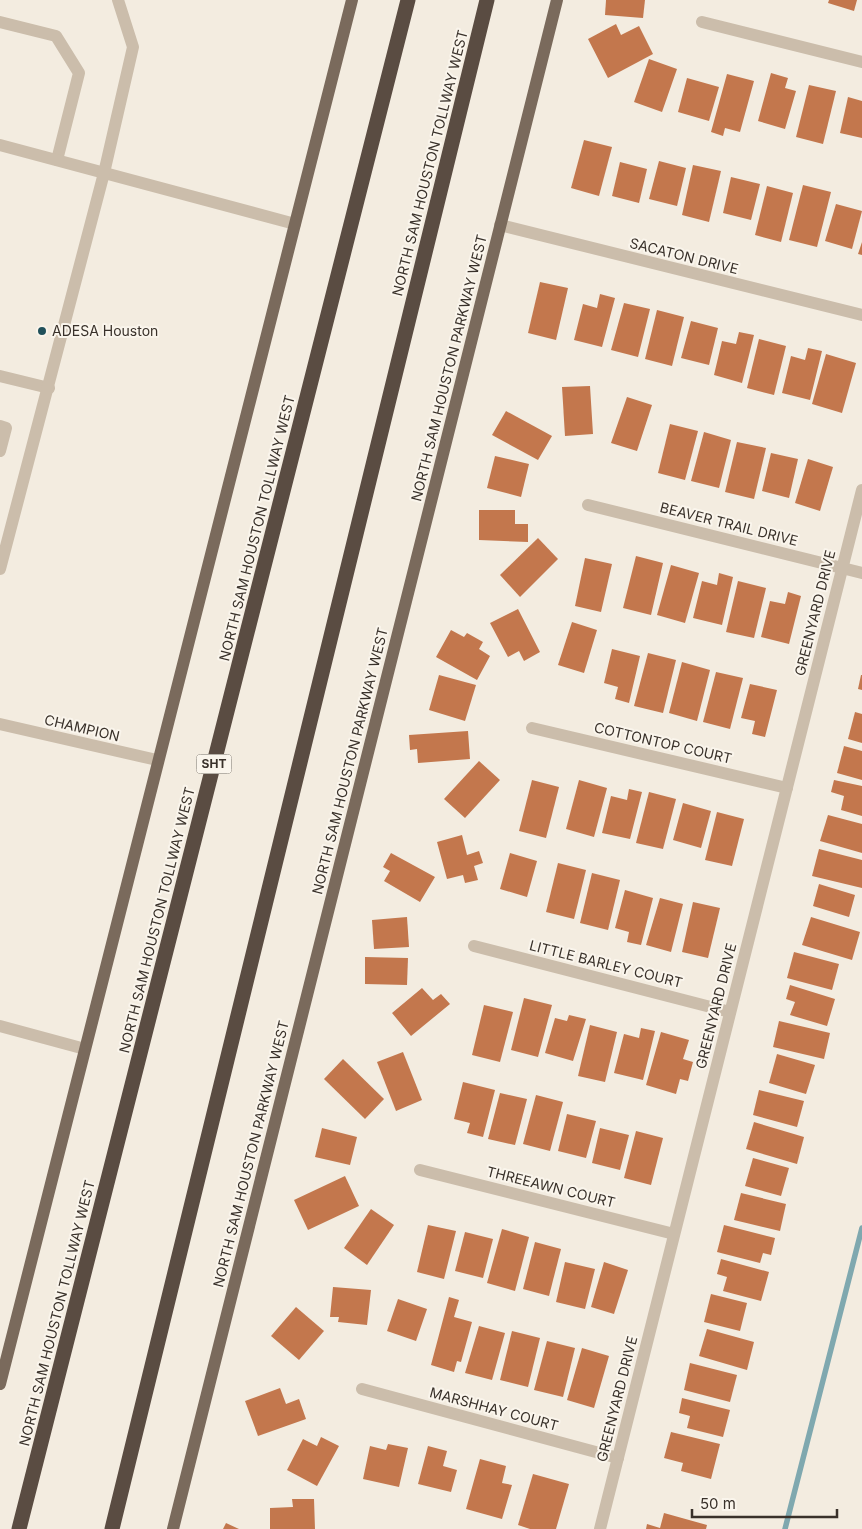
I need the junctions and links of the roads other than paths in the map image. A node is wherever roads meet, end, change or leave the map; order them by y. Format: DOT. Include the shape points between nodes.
graph roads {
  1 [pos="118,0"];
  2 [pos="352,0"];
  3 [pos="408,0"];
  4 [pos="487,0"];
  5 [pos="557,0"];
  6 [pos="0,22"];
  7 [pos="702,22"];
  8 [pos="862,62"];
  9 [pos="0,144"];
  10 [pos="57,160"];
  11 [pos="104,173"];
  12 [pos="294,224"];
  13 [pos="500,225"];
  14 [pos="862,315"];
  15 [pos="0,376"];
  16 [pos="49,388"];
  17 [pos="0,426"];
  18 [pos="0,451"];
  19 [pos="862,490"];
  20 [pos="588,505"];
  21 [pos="842,568"];
  22 [pos="0,569"];
  23 [pos="862,573"];
  24 [pos="0,724"];
  25 [pos="532,728"];
  26 [pos="158,760"];
  27 [pos="787,788"];
  28 [pos="474,946"];
  29 [pos="730,1012"];
  30 [pos="0,1026"];
  31 [pos="84,1048"];
  32 [pos="420,1170"];
  33 [pos="674,1234"];
  34 [pos="0,1384"];
  35 [pos="362,1389"];
  36 [pos="618,1458"];
  37 [pos="19,1529"];
  38 [pos="112,1529"];
  39 [pos="173,1529"];
  40 [pos="600,1529"];
  1 -- 11 [label="street" via="133,47"];
  2 -- 12 [label="main road"];
  3 -- 37 [label="highway, NORTH SAM HOUSTON TOLLWAY WEST / SHT"];
  4 -- 38 [label="highway, NORTH SAM HOUSTON TOLLWAY WEST"];
  5 -- 13 [label="main road, NORTH SAM HOUSTON PARKWAY WEST"];
  6 -- 10 [label="street" via="56,36 78,73"];
  7 -- 8 [label="street"];
  9 -- 10 [label="street"];
  10 -- 11 [label="street"];
  11 -- 12 [label="street"];
  11 -- 16 [label="street"];
  12 -- 26 [label="main road"];
  13 -- 14 [label="street, SACATON DRIVE"];
  13 -- 39 [label="main road, NORTH SAM HOUSTON PARKWAY WEST"];
  15 -- 16 [label="street"];
  16 -- 22 [label="street"];
  17 -- 18 [label="street" via="6,428"];
  19 -- 21 [label="street, GREENYARD DRIVE"];
  20 -- 21 [label="street, BEAVER TRAIL DRIVE"];
  21 -- 23 [label="street, BEAVER TRAIL DRIVE"];
  21 -- 27 [label="street, GREENYARD DRIVE"];
  24 -- 26 [label="street, CHAMPION"];
  25 -- 27 [label="street, COTTONTOP COURT"];
  26 -- 31 [label="main road"];
  27 -- 29 [label="street, GREENYARD DRIVE"];
  28 -- 29 [label="street, LITTLE BARLEY COURT"];
  29 -- 33 [label="street, GREENYARD DRIVE"];
  30 -- 31 [label="street"];
  31 -- 34 [label="main road"];
  32 -- 33 [label="street, THREEAWN COURT"];
  33 -- 36 [label="street, GREENYARD DRIVE"];
  35 -- 36 [label="street, MARSHHAY COURT"];
  36 -- 40 [label="street, GREENYARD DRIVE"];
}
